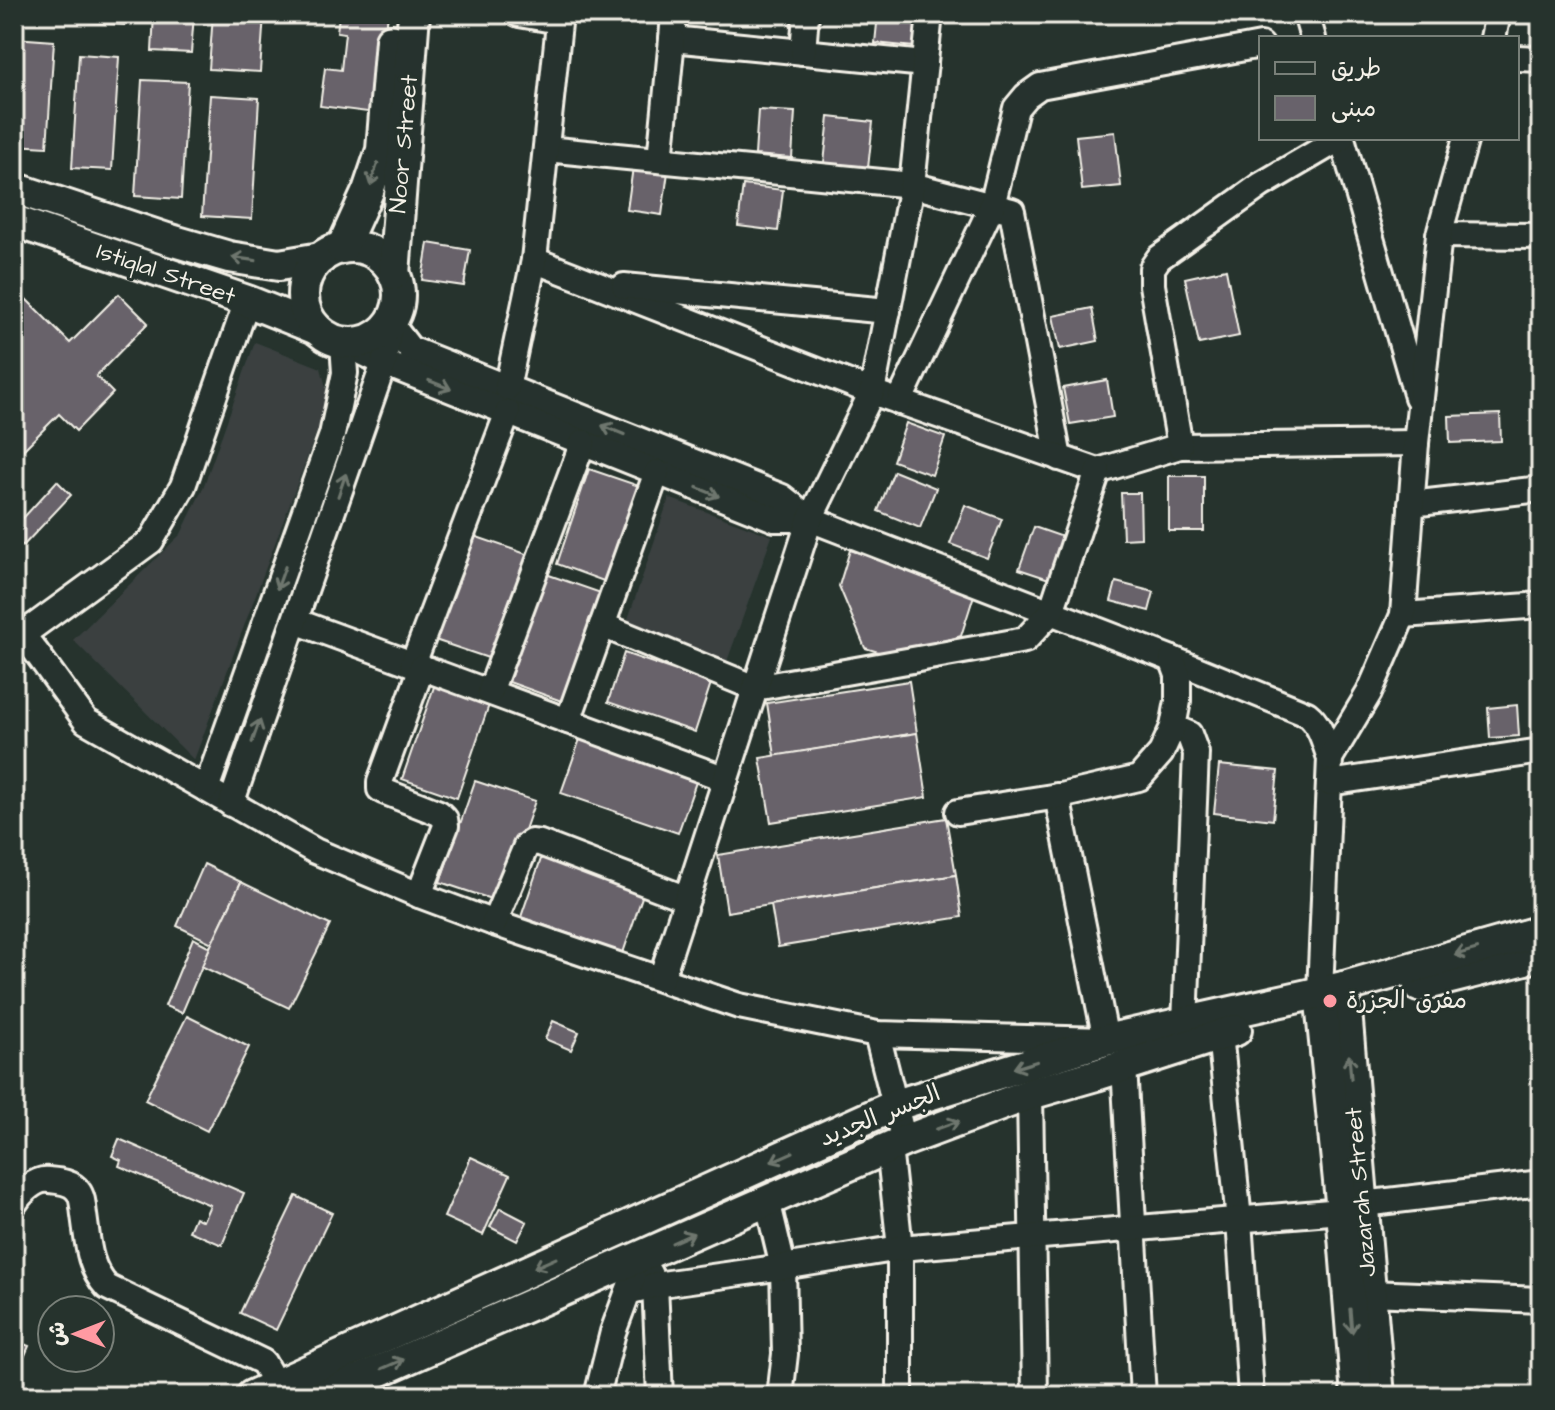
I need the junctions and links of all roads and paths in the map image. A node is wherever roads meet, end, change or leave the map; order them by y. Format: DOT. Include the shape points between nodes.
graph roads {
  1 [pos="394,14"];
  2 [pos="414,14"];
  3 [pos="519,14"];
  4 [pos="674,14"];
  5 [pos="806,14"];
  6 [pos="930,14"];
  7 [pos="1498,14"];
  8 [pos="559,17"];
  9 [pos="1493,36"];
  10 [pos="672,39"];
  11 [pos="1259,45"];
  12 [pos="803,52"];
  13 [pos="1519,58"];
  14 [pos="1541,59"];
  15 [pos="925,64"];
  16 [pos="1338,140"];
  17 [pos="1342,140"];
  18 [pos="1465,140"];
  19 [pos="546,149"];
  20 [pos="660,160"];
  21 [pos="912,185"];
  22 [pos="14,188"];
  23 [pos="992,206"];
  24 [pos="14,221"];
  25 [pos="1439,235"];
  26 [pos="1541,236"];
  27 [pos="332,253"];
  28 [pos="534,260"];
  29 [pos="394,274"];
  30 [pos="592,283"];
  31 [pos="247,301"];
  32 [pos="888,311"];
  33 [pos="390,323"];
  34 [pos="330,336"];
  35 [pos="384,363"];
  36 [pos="872,392"];
  37 [pos="507,400"];
  38 [pos="899,402"];
  39 [pos="1420,408"];
  40 [pos="583,442"];
  41 [pos="1416,443"];
  42 [pos="1180,446"];
  43 [pos="1059,458"];
  44 [pos="1098,471"];
  45 [pos="657,472"];
  46 [pos="1541,489"];
  47 [pos="1411,504"];
  48 [pos="810,519"];
  49 [pos="1541,605"];
  50 [pos="1051,612"];
  51 [pos="1403,615"];
  52 [pos="295,621"];
  53 [pos="602,625"];
  54 [pos="18,630"];
  55 [pos="1172,659"];
  56 [pos="417,666"];
  57 [pos="755,688"];
  58 [pos="490,692"];
  59 [pos="568,721"];
  60 [pos="1173,727"];
  61 [pos="1541,751"];
  62 [pos="1330,758"];
  63 [pos="726,779"];
  64 [pos="1329,783"];
  65 [pos="206,789"];
  66 [pos="1057,796"];
  67 [pos="231,804"];
  68 [pos="958,812"];
  69 [pos="419,895"];
  70 [pos="687,899"];
  71 [pos="494,923"];
  72 [pos="1541,931"];
  73 [pos="1541,955"];
  74 [pos="661,979"];
  75 [pos="1333,999"];
  76 [pos="1185,1023"];
  77 [pos="877,1034"];
  78 [pos="1220,1034"];
  79 [pos="1106,1040"];
  80 [pos="1124,1066"];
  81 [pos="1030,1094"];
  82 [pos="896,1105"];
  83 [pos="896,1144"];
  84 [pos="1541,1183"];
  85 [pos="767,1200"];
  86 [pos="14,1204"];
  87 [pos="1352,1208"];
  88 [pos="1239,1220"];
  89 [pos="1134,1229"];
  90 [pos="1034,1236"];
  91 [pos="900,1248"];
  92 [pos="641,1257"];
  93 [pos="783,1267"];
  94 [pos="655,1285"];
  95 [pos="628,1292"];
  96 [pos="1370,1293"];
  97 [pos="1541,1300"];
  98 [pos="264,1391"];
  99 [pos="322,1396"];
  100 [pos="597,1396"];
  101 [pos="660,1396"];
  102 [pos="780,1396"];
  103 [pos="900,1396"];
  104 [pos="1035,1396"];
  105 [pos="1143,1396"];
  106 [pos="1251,1396"];
  107 [pos="1357,1396"];
  108 [pos="1379,1396"];
  1 -- 27 [label="main road, Noor Street, one-way" via="382,150 368,191"];
  2 -- 29 [label="main road, Noor Street"];
  3 -- 8 [label="street"];
  4 -- 10 [label="street"];
  5 -- 12 [label="street"];
  6 -- 15 [label="street"];
  7 -- 9 [label="street"];
  8 -- 19 [label="street"];
  10 -- 12 [label="street"];
  10 -- 20 [label="street"];
  11 -- 23 [label="street" via="1040,86 1016,108"];
  12 -- 15 [label="street"];
  13 -- 14 [label="street"];
  15 -- 21 [label="street"];
  16 -- 42 [label="street" via="1261,185 1152,268"];
  17 -- 39 [label="street"];
  18 -- 25 [label="street"];
  19 -- 20 [label="street"];
  19 -- 28 [label="street"];
  20 -- 21 [label="street"];
  21 -- 23 [label="street"];
  21 -- 32 [label="street"];
  27 -- 22 [label="main road, Istiqlal Street, one-way" via="279,265 229,257"];
  23 -- 38 [label="street"];
  23 -- 43 [label="street" via="1012,211"];
  24 -- 31 [label="main road, Istiqlal Street"];
  25 -- 26 [label="street"];
  25 -- 39 [label="street"];
  27 -- 29 [label="main road" via="358,248 372,252"];
  27 -- 34 [label="main road" via="310,270 303,301 308,316"];
  28 -- 30 [label="street"];
  28 -- 37 [label="street"];
  29 -- 33 [label="main road" via="398,299"];
  30 -- 32 [label="street"];
  30 -- 36 [label="street"];
  31 -- 34 [label="main road, Istiqlal Street"];
  31 -- 54 [label="street" via="183,486 151,541"];
  32 -- 36 [label="street"];
  33 -- 34 [label="main road" via="381,333 356,343"];
  33 -- 35 [label="street"];
  33 -- 37 [label="street" via="410,349"];
  34 -- 35 [label="street"];
  34 -- 65 [label="street, one-way" via="345,373 332,435"];
  35 -- 37 [label="street, one-way"];
  52 -- 35 [label="street, one-way"];
  36 -- 38 [label="street"];
  36 -- 48 [label="street"];
  37 -- 40 [label="street"];
  48 -- 37 [label="street, one-way" via="782,497"];
  37 -- 56 [label="street"];
  38 -- 43 [label="street"];
  39 -- 41 [label="street"];
  40 -- 45 [label="street"];
  40 -- 58 [label="street"];
  41 -- 42 [label="street"];
  41 -- 47 [label="street"];
  42 -- 44 [label="street"];
  43 -- 44 [label="street"];
  44 -- 50 [label="street"];
  45 -- 48 [label="street, one-way" via="775,519"];
  45 -- 53 [label="street"];
  46 -- 47 [label="street"];
  47 -- 51 [label="street"];
  48 -- 50 [label="street"];
  48 -- 57 [label="street"];
  49 -- 51 [label="street"];
  50 -- 55 [label="street"];
  50 -- 57 [label="street" via="1025,640"];
  51 -- 62 [label="street" via="1369,693"];
  52 -- 56 [label="street"];
  67 -- 52 [label="street, one-way"];
  53 -- 57 [label="street"];
  53 -- 59 [label="street"];
  54 -- 65 [label="street" via="86,721"];
  55 -- 60 [label="street" via="1178,675"];
  55 -- 62 [label="street" via="1307,714 1320,727"];
  56 -- 58 [label="street"];
  56 -- 69 [label="street" via="380,789 445,819"];
  57 -- 63 [label="street"];
  58 -- 59 [label="street"];
  59 -- 63 [label="street"];
  60 -- 66 [label="street" via="1161,753 1139,778"];
  60 -- 76 [label="street" via="1189,734 1196,753"];
  61 -- 64 [label="street"];
  62 -- 64 [label="street"];
  63 -- 70 [label="street"];
  64 -- 75 [label="street"];
  65 -- 67 [label="street"];
  66 -- 68 [label="street"];
  66 -- 79 [label="street"];
  67 -- 69 [label="street" via="315,851"];
  69 -- 71 [label="street"];
  70 -- 71 [label="street" via="531,842"];
  70 -- 74 [label="street"];
  71 -- 74 [label="street"];
  72 -- 75 [label="main road, الجسر الجديد, one-way"];
  73 -- 75 [label="main road, الجسر الجديد"];
  74 -- 77 [label="street" via="739,1006"];
  75 -- 76 [label="main road, الجسر الجديد"];
  75 -- 78 [label="main road, الجسر الجديد"];
  75 -- 87 [label="main road, Jazarah Street"];
  76 -- 79 [label="main road, الجسر الجديد"];
  77 -- 79 [label="street"];
  77 -- 82 [label="street"];
  78 -- 80 [label="main road, الجسر الجديد"];
  78 -- 88 [label="street"];
  79 -- 82 [label="main road, الجسر الجديد, one-way"];
  80 -- 81 [label="main road, الجسر الجديد"];
  80 -- 89 [label="street"];
  83 -- 81 [label="main road, الجسر الجديد, one-way"];
  81 -- 90 [label="street"];
  82 -- 83 [label="street"];
  82 -- 98 [label="main road, الجسر الجديد, one-way"];
  83 -- 85 [label="main road, الجسر الجديد"];
  83 -- 91 [label="street"];
  84 -- 87 [label="street"];
  92 -- 85 [label="main road, الجسر الجديد, one-way"];
  85 -- 93 [label="street"];
  86 -- 98 [label="street" via="44,1179 70,1184 82,1201 96,1275 107,1287 263,1362"];
  87 -- 88 [label="street"];
  87 -- 96 [label="main road, Jazarah Street"];
  87 -- 107 [label="main road, Jazarah Street, one-way"];
  88 -- 89 [label="street"];
  88 -- 106 [label="street"];
  89 -- 90 [label="street"];
  89 -- 105 [label="street"];
  90 -- 91 [label="street"];
  90 -- 104 [label="street"];
  91 -- 93 [label="street"];
  91 -- 103 [label="street"];
  92 -- 94 [label="street"];
  92 -- 95 [label="street"];
  99 -- 92 [label="main road, الجسر الجديد, one-way"];
  93 -- 94 [label="street"];
  93 -- 102 [label="street" via="785,1354"];
  94 -- 95 [label="street"];
  94 -- 101 [label="street"];
  95 -- 100 [label="street"];
  96 -- 97 [label="street"];
  96 -- 108 [label="main road, Jazarah Street"];
}
